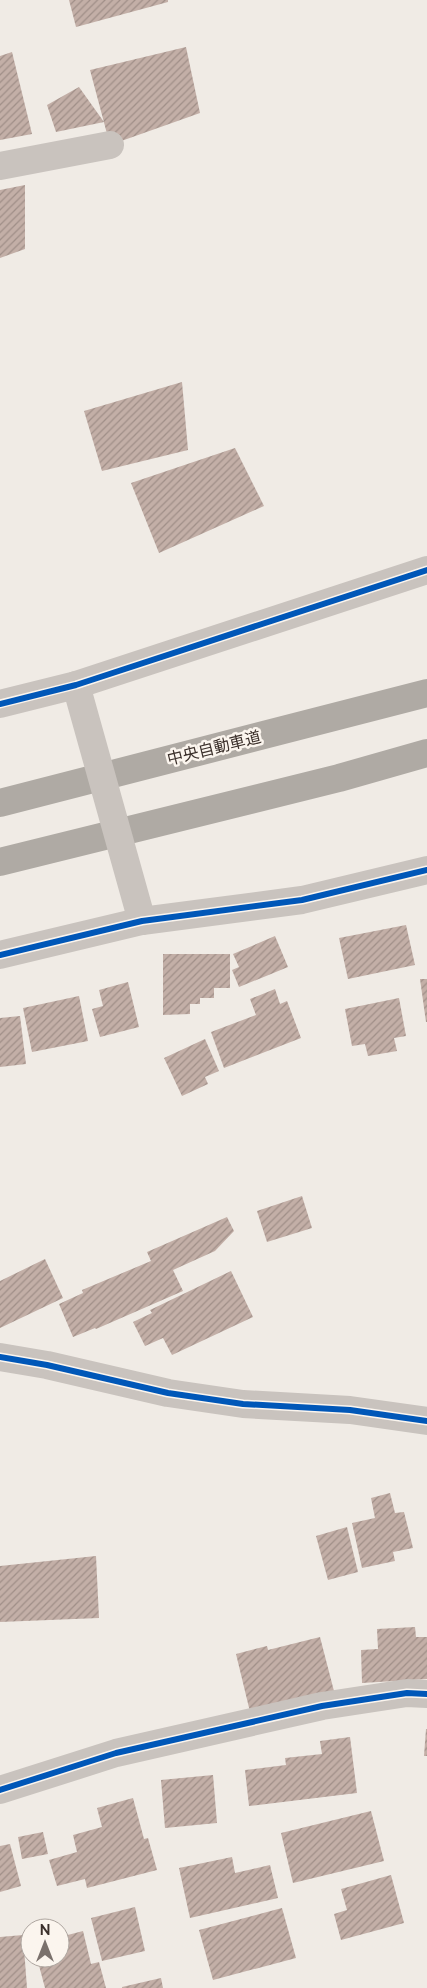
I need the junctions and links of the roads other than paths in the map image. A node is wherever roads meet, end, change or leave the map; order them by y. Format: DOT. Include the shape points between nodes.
graph roads {
  1 [pos="110,145"];
  2 [pos="0,166"];
  3 [pos="427,570"];
  4 [pos="76,685"];
  5 [pos="427,693"];
  6 [pos="0,704"];
  7 [pos="427,753"];
  8 [pos="0,803"];
  9 [pos="0,862"];
  10 [pos="427,870"];
  11 [pos="142,921"];
  12 [pos="0,955"];
  13 [pos="0,1357"];
  14 [pos="427,1421"];
  15 [pos="427,1694"];
  16 [pos="0,1790"];
  1 -- 2 [label="street"];
  3 -- 4 [label="street"];
  4 -- 6 [label="street"];
  4 -- 11 [label="street, bridge"];
  5 -- 8 [label="highway, 中央自動車道"];
  7 -- 9 [label="highway"];
  10 -- 11 [label="street" via="302,900"];
  11 -- 12 [label="street"];
  13 -- 14 [label="street" via="168,1393 243,1404 350,1410"];
  15 -- 16 [label="street" via="407,1693 322,1706 116,1753"];
}
